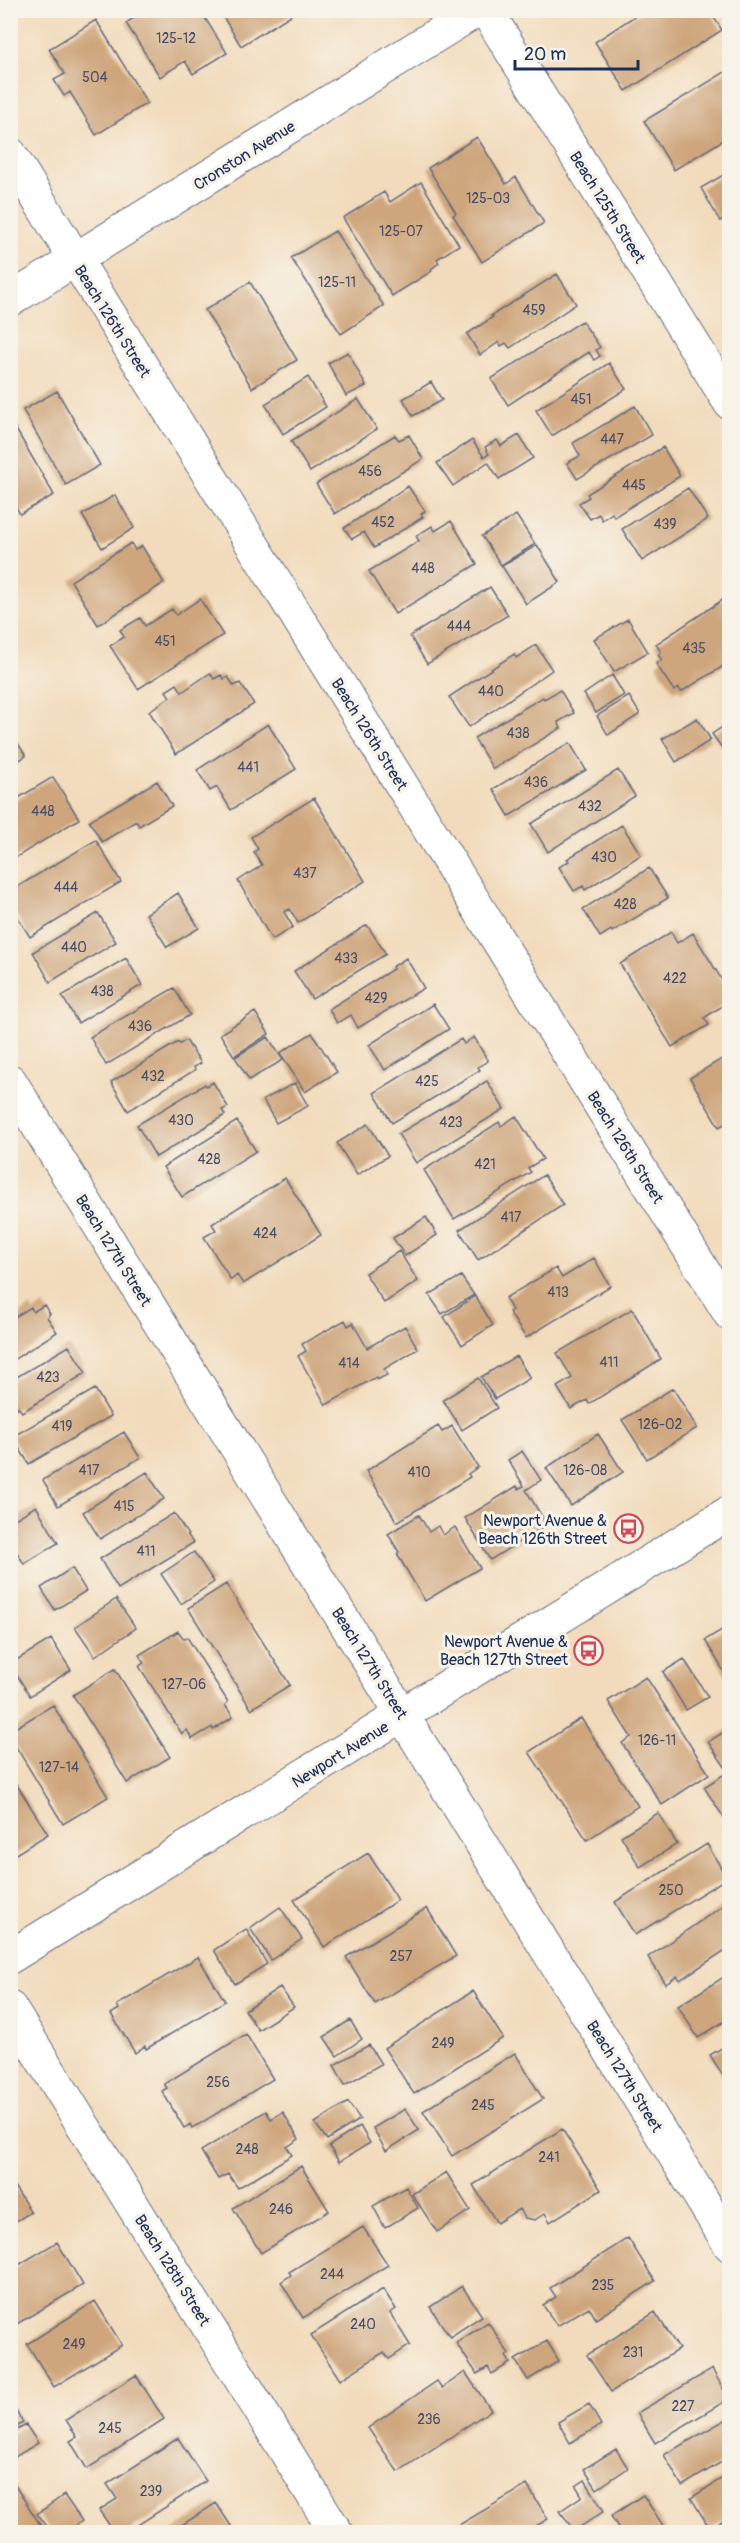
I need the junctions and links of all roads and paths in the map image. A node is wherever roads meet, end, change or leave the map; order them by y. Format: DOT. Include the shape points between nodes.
graph roads {
  1 [pos="477,10"];
  2 [pos="486,10"];
  3 [pos="10,154"];
  4 [pos="75,259"];
  5 [pos="10,300"];
  6 [pos="729,403"];
  7 [pos="10,1081"];
  8 [pos="729,1314"];
  9 [pos="729,1512"];
  10 [pos="402,1715"];
  11 [pos="10,1957"];
  12 [pos="10,2008"];
  13 [pos="729,2244"];
  14 [pos="336,2532"];
  1 -- 4 [label="street, Cronston Avenue"];
  2 -- 6 [label="street, Beach 125th Street"];
  3 -- 4 [label="street, Beach 126th Street"];
  4 -- 5 [label="street, Cronston Avenue"];
  4 -- 8 [label="street, Beach 126th Street"];
  7 -- 10 [label="street, Beach 127th Street"];
  9 -- 10 [label="street, Newport Avenue"];
  10 -- 11 [label="street, Newport Avenue"];
  10 -- 13 [label="street, Beach 127th Street"];
  12 -- 14 [label="street, Beach 128th Street"];
}
